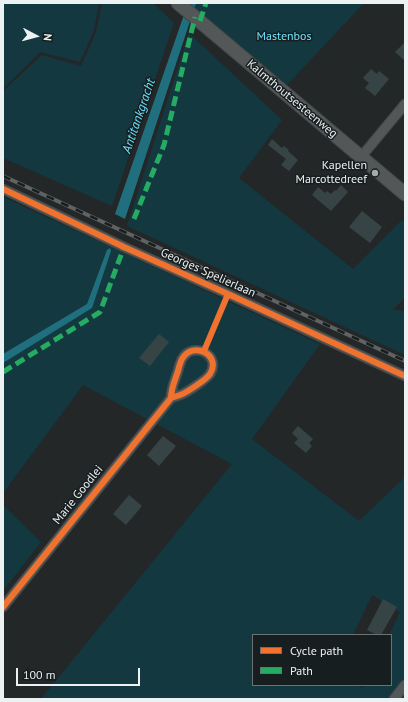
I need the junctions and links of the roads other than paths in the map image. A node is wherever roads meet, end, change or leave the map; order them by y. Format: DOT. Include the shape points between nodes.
graph roads {
  1 [pos="178,3"];
  2 [pos="405,104"];
  3 [pos="361,157"];
  4 [pos="3,190"];
  5 [pos="405,194"];
  6 [pos="405,376"];
  7 [pos="171,398"];
  8 [pos="3,607"];
  9 [pos="405,685"];
  10 [pos="394,699"];
  1 -- 3 [label="main road, Kalmthoutsesteenweg"];
  2 -- 3 [label="street"];
  3 -- 5 [label="main road, Kalmthoutsesteenweg"];
  4 -- 6 [label="street, Georges Spelierlaan"];
  7 -- 7 [label="street, Marie Goodlei" via="180,395 211,374 212,360 204,351 188,353 182,360"];
  7 -- 8 [label="street, Marie Goodlei"];
  9 -- 10 [label="street"];
}
